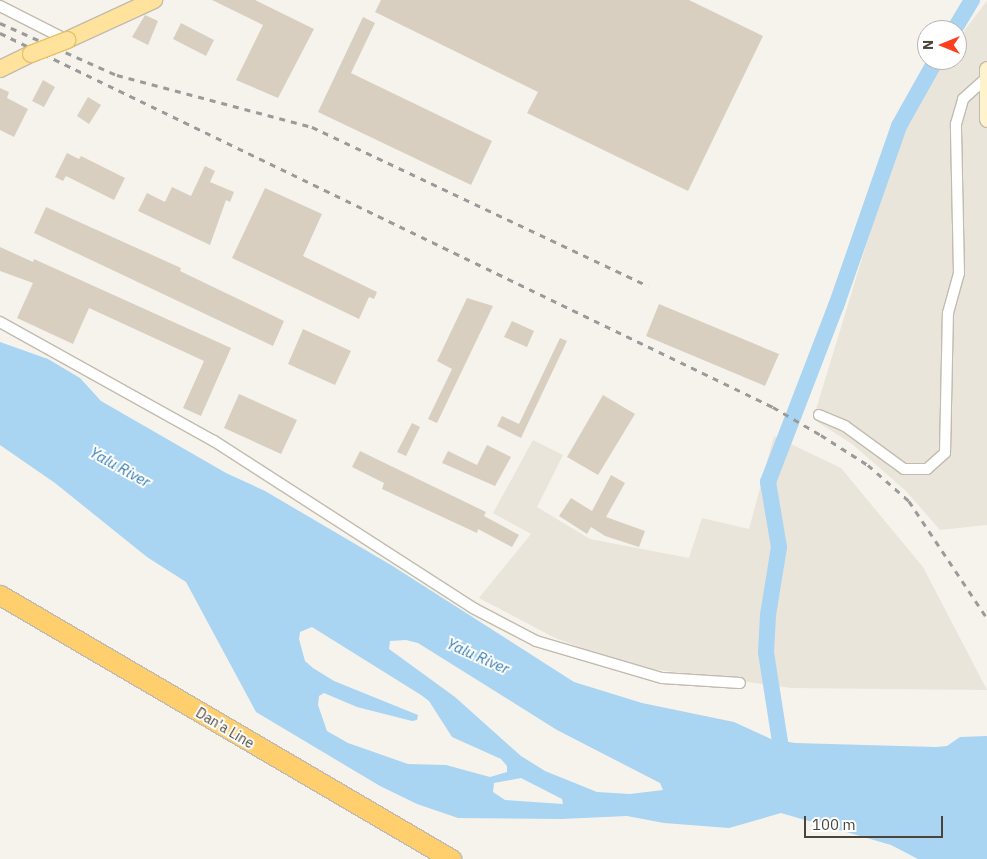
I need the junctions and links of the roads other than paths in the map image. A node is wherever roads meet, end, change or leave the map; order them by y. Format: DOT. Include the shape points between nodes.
graph roads {
  1 [pos="154,0"];
  2 [pos="0,6"];
  3 [pos="67,40"];
  4 [pos="0,69"];
  5 [pos="986,74"];
  6 [pos="987,119"];
  7 [pos="0,322"];
  8 [pos="819,415"];
  9 [pos="0,595"];
  10 [pos="740,683"];
  11 [pos="451,859"];
  1 -- 3 [label="main road"];
  2 -- 3 [label="street"];
  3 -- 4 [label="main road, bridge"];
  5 -- 6 [label="main road"];
  5 -- 8 [label="street" via="963,99 956,124 959,273 948,312 945,453 927,469 904,469 845,426"];
  7 -- 10 [label="street" via="214,441 473,608 536,641 662,678"];
  9 -- 11 [label="highway, Dan'a Line"];
}
